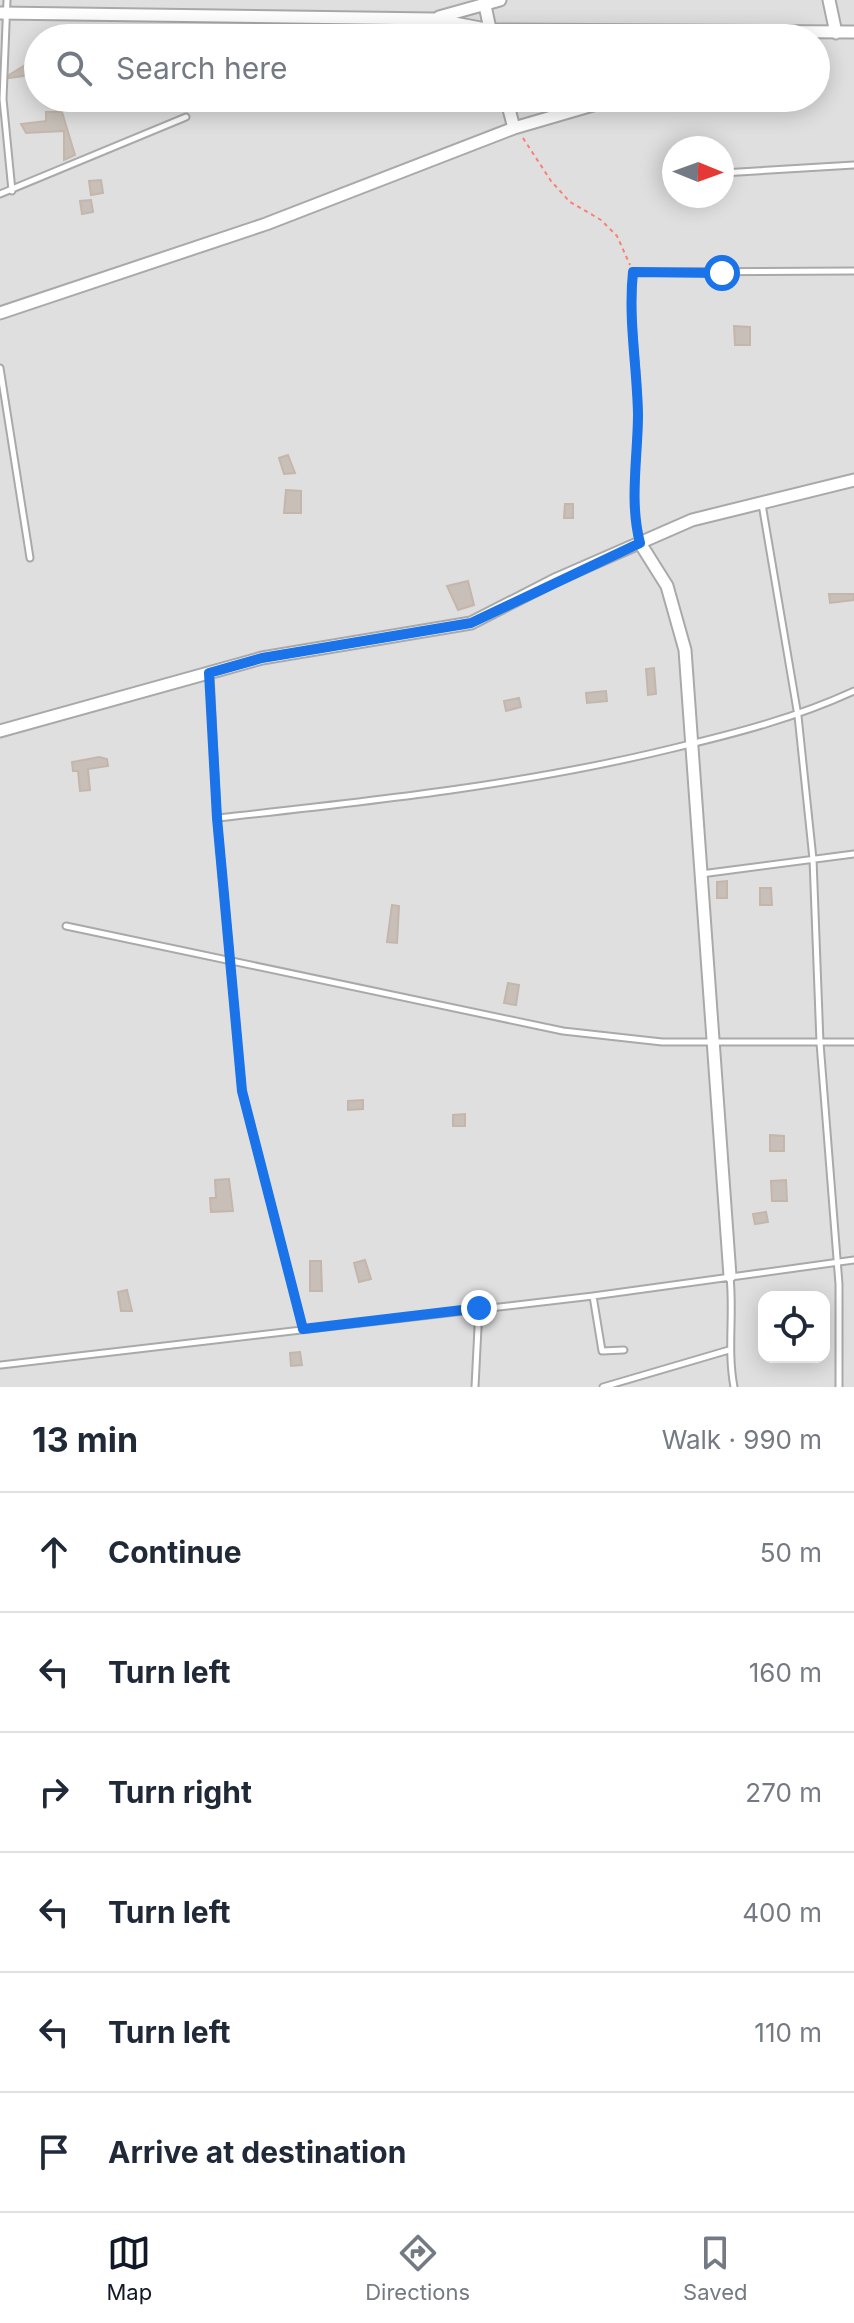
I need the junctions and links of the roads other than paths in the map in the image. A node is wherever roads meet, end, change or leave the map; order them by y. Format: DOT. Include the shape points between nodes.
graph roads {
  1 [pos="7,0"];
  2 [pos="500,0"];
  3 [pos="829,0"];
  4 [pos="484,3"];
  5 [pos="4,13"];
  6 [pos="433,19"];
  7 [pos="453,24"];
  8 [pos="489,24"];
  9 [pos="854,32"];
  10 [pos="830,34"];
  11 [pos="833,34"];
  12 [pos="830,35"];
  13 [pos="510,112"];
  14 [pos="569,112"];
  15 [pos="186,117"];
  16 [pos="514,128"];
  17 [pos="854,165"];
  18 [pos="734,172"];
  19 [pos="12,191"];
  20 [pos="0,194"];
  21 [pos="854,271"];
  22 [pos="0,313"];
  23 [pos="0,368"];
  24 [pos="854,480"];
  25 [pos="762,503"];
  26 [pos="640,543"];
  27 [pos="30,558"];
  28 [pos="209,673"];
  29 [pos="854,691"];
  30 [pos="798,716"];
  31 [pos="0,731"];
  32 [pos="691,744"];
  33 [pos="217,818"];
  34 [pos="854,854"];
  35 [pos="813,859"];
  36 [pos="700,875"];
  37 [pos="66,926"];
  38 [pos="230,958"];
  39 [pos="710,1040"];
  40 [pos="854,1042"];
  41 [pos="820,1043"];
  42 [pos="854,1260"];
  43 [pos="837,1262"];
  44 [pos="730,1276"];
  45 [pos="593,1296"];
  46 [pos="479,1308"];
  47 [pos="303,1329"];
  48 [pos="624,1350"];
  49 [pos="729,1350"];
  50 [pos="1,1365"];
  51 [pos="475,1387"];
  52 [pos="603,1387"];
  53 [pos="734,1387"];
  54 [pos="839,1387"];
  1 -- 5 [label="lane"];
  2 -- 4 [label="street"];
  3 -- 11 [label="street"];
  4 -- 6 [label="street"];
  4 -- 8 [label="street"];
  5 -- 6 [label="street"];
  5 -- 19 [label="lane" via="3,99"];
  6 -- 7 [label="street"];
  9 -- 11 [label="street"];
  10 -- 11 [label="street"];
  11 -- 12 [label="street"];
  13 -- 16 [label="street"];
  14 -- 16 [label="street"];
  15 -- 19 [label="lane"];
  16 -- 22 [label="street" via="266,224"];
  17 -- 18 [label="lane"];
  19 -- 20 [label="lane"];
  21 -- 26 [label="lane" via="633,272 638,417 634,521"];
  23 -- 27 [label="lane"];
  24 -- 25 [label="street"];
  25 -- 26 [label="street" via="692,520"];
  25 -- 30 [label="lane"];
  26 -- 28 [label="street" via="471,623 262,658"];
  26 -- 32 [label="street" via="667,586 685,650"];
  28 -- 31 [label="street"];
  28 -- 33 [label="lane"];
  29 -- 30 [label="lane"];
  30 -- 32 [label="lane"];
  30 -- 35 [label="lane"];
  32 -- 33 [label="lane" via="576,771 402,798"];
  32 -- 36 [label="street"];
  33 -- 38 [label="lane"];
  34 -- 35 [label="lane"];
  35 -- 36 [label="lane"];
  35 -- 41 [label="lane"];
  36 -- 39 [label="street"];
  37 -- 38 [label="lane"];
  38 -- 39 [label="lane" via="563,1031 662,1042"];
  38 -- 47 [label="lane" via="242,1091"];
  39 -- 41 [label="lane"];
  39 -- 44 [label="street"];
  40 -- 41 [label="lane"];
  41 -- 43 [label="lane"];
  42 -- 43 [label="lane"];
  43 -- 44 [label="lane"];
  43 -- 54 [label="lane"];
  44 -- 45 [label="lane"];
  44 -- 49 [label="lane"];
  45 -- 46 [label="lane"];
  45 -- 48 [label="lane" via="602,1351"];
  46 -- 47 [label="lane"];
  46 -- 51 [label="lane"];
  47 -- 50 [label="lane"];
  49 -- 52 [label="lane"];
  49 -- 53 [label="lane"];
}
